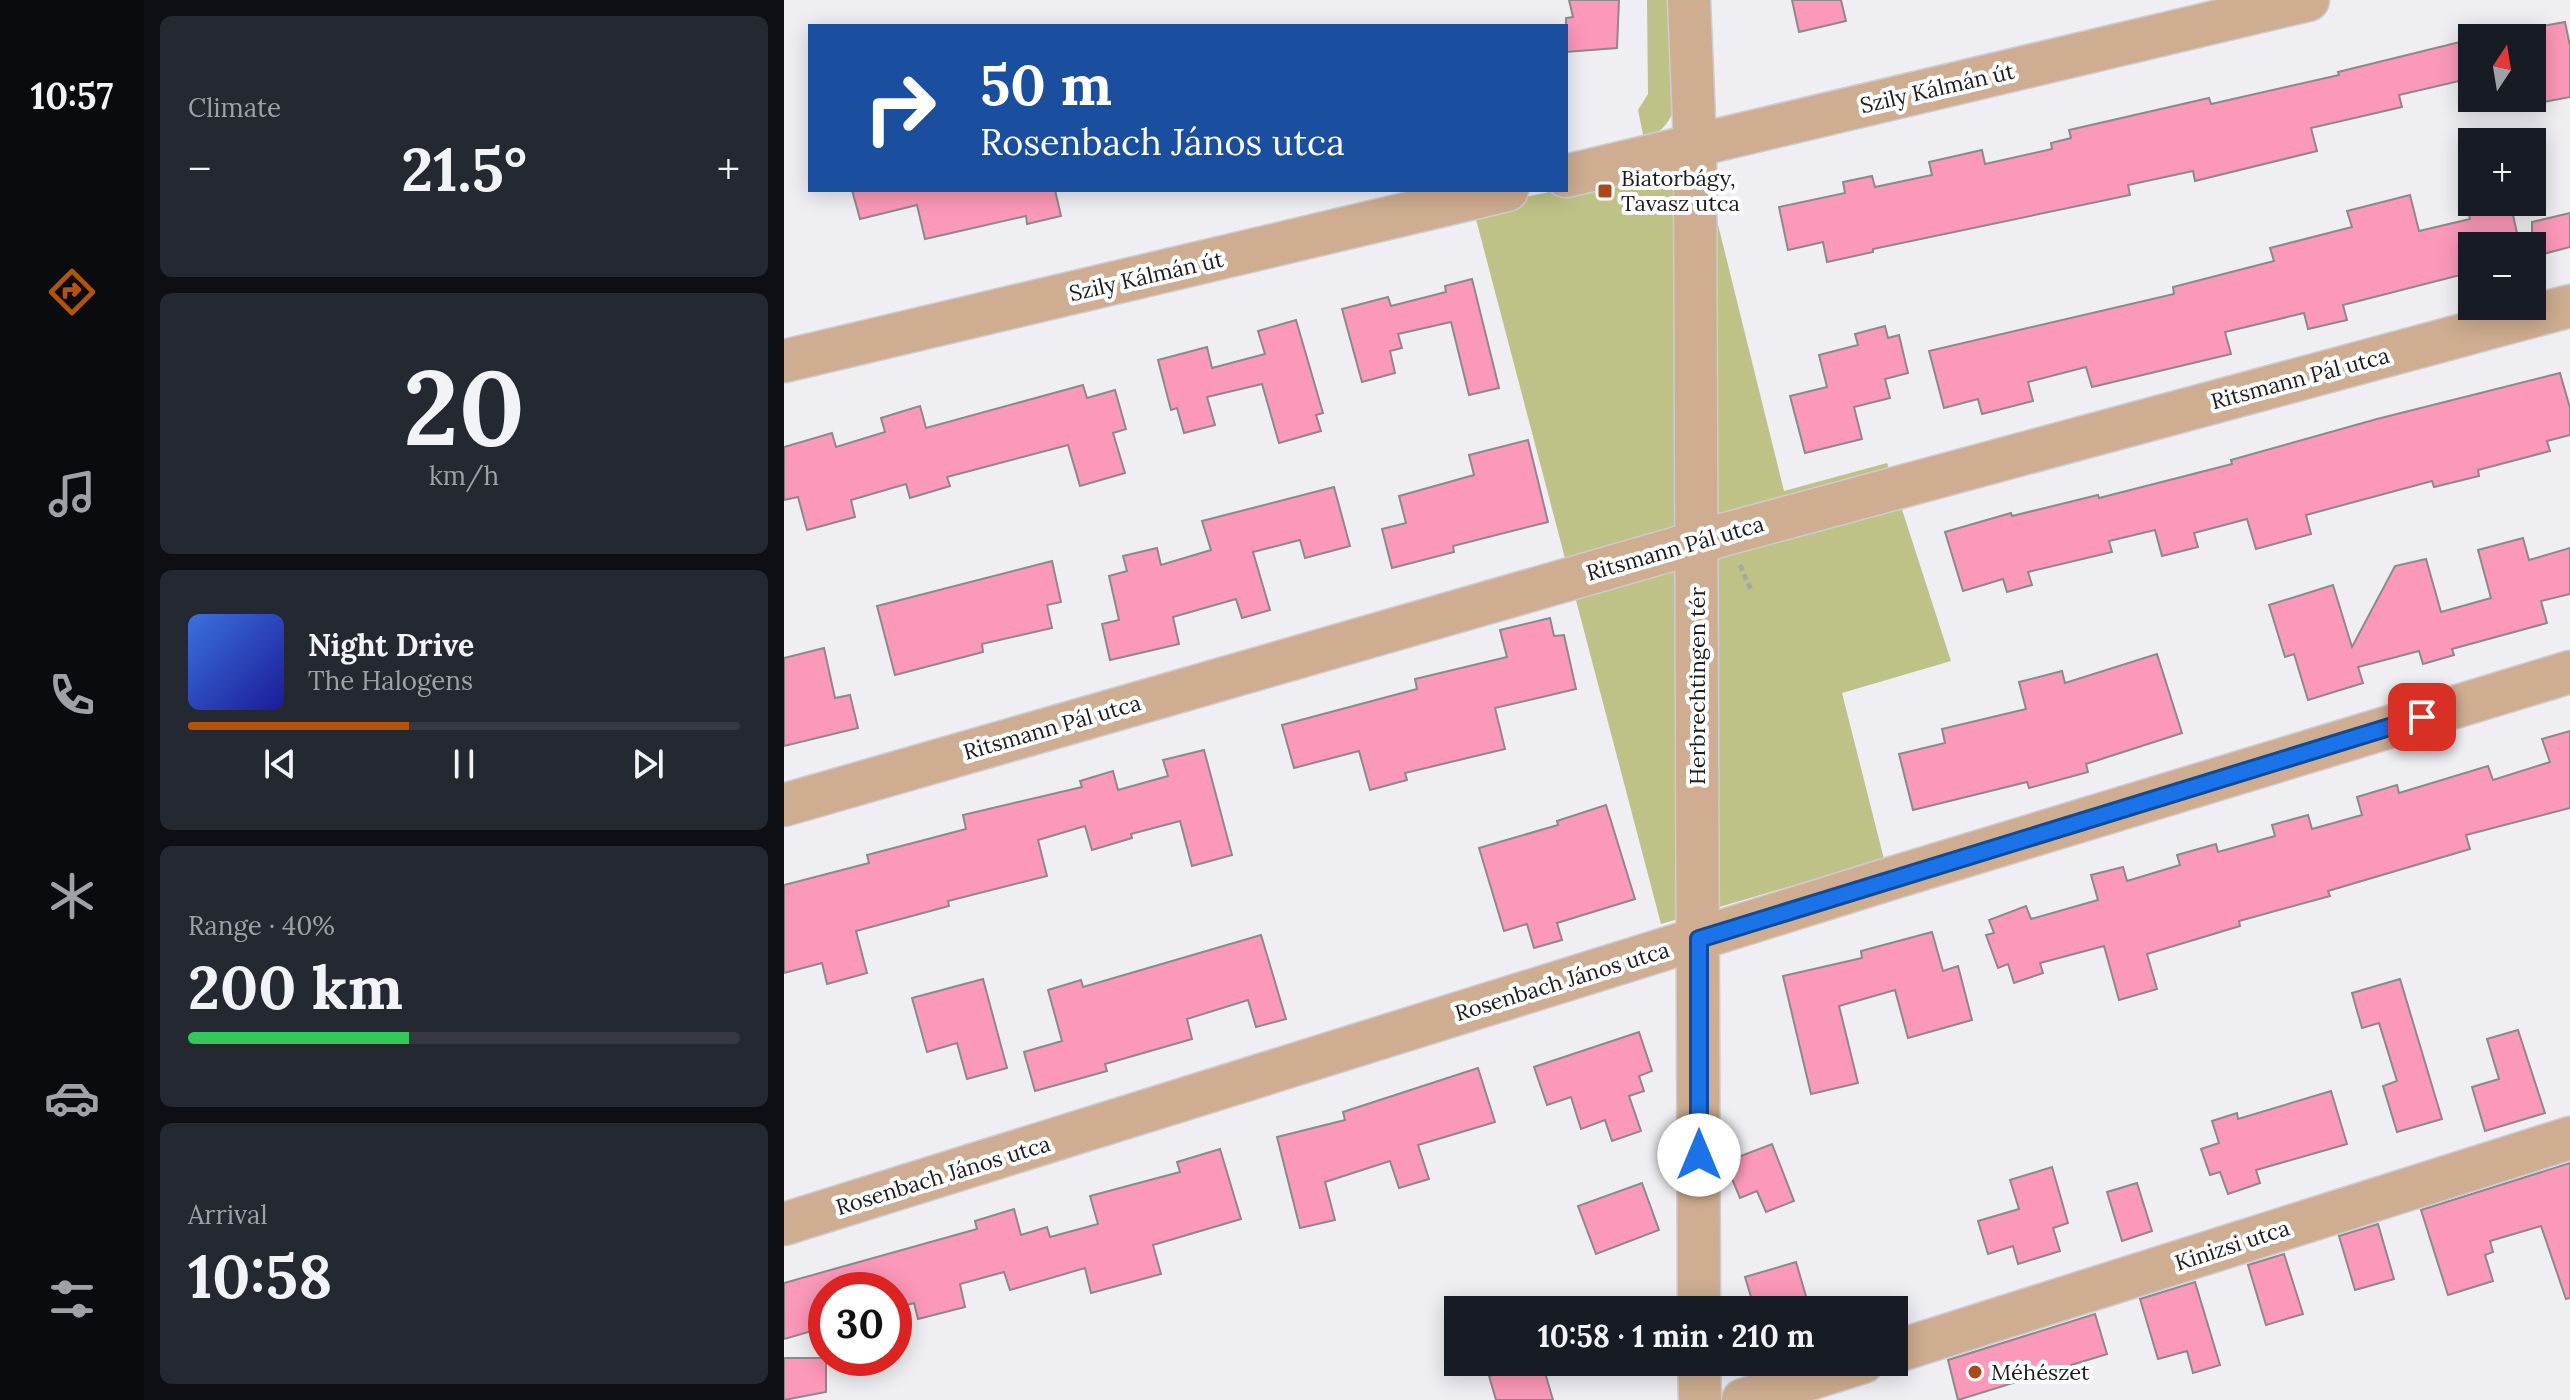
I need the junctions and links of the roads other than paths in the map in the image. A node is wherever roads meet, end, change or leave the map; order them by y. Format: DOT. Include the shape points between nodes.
graph roads {
  1 [pos="1689,0"];
  2 [pos="2308,0"];
  3 [pos="1695,145"];
  4 [pos="1568,176"];
  5 [pos="1499,192"];
  6 [pos="2570,306"];
  7 [pos="784,361"];
  8 [pos="1696,542"];
  9 [pos="2570,672"];
  10 [pos="784,805"];
  11 [pos="1699,939"];
  12 [pos="2570,1138"];
  13 [pos="784,1224"];
  14 [pos="1699,1296"];
  15 [pos="1908,1348"];
  16 [pos="1699,1376"];
  17 [pos="1819,1376"];
  18 [pos="1700,1400"];
  19 [pos="1743,1400"];
  1 -- 3 [label="street, Herbrechtingen tér"];
  2 -- 3 [label="street, Szily Kálmán út"];
  3 -- 4 [label="street, Szily Kálmán út"];
  3 -- 8 [label="street, Herbrechtingen tér"];
  5 -- 7 [label="street, Szily Kálmán út"];
  6 -- 8 [label="street, Ritsmann Pál utca"];
  8 -- 10 [label="street, Ritsmann Pál utca"];
  8 -- 11 [label="street, Herbrechtingen tér"];
  9 -- 11 [label="street, Rosenbach János utca"];
  11 -- 13 [label="street, Rosenbach János utca"];
  11 -- 14 [label="street, Herbrechtingen tér"];
  12 -- 15 [label="street, Kinizsi utca"];
  16 -- 18 [label="street"];
  17 -- 19 [label="street"];
}
